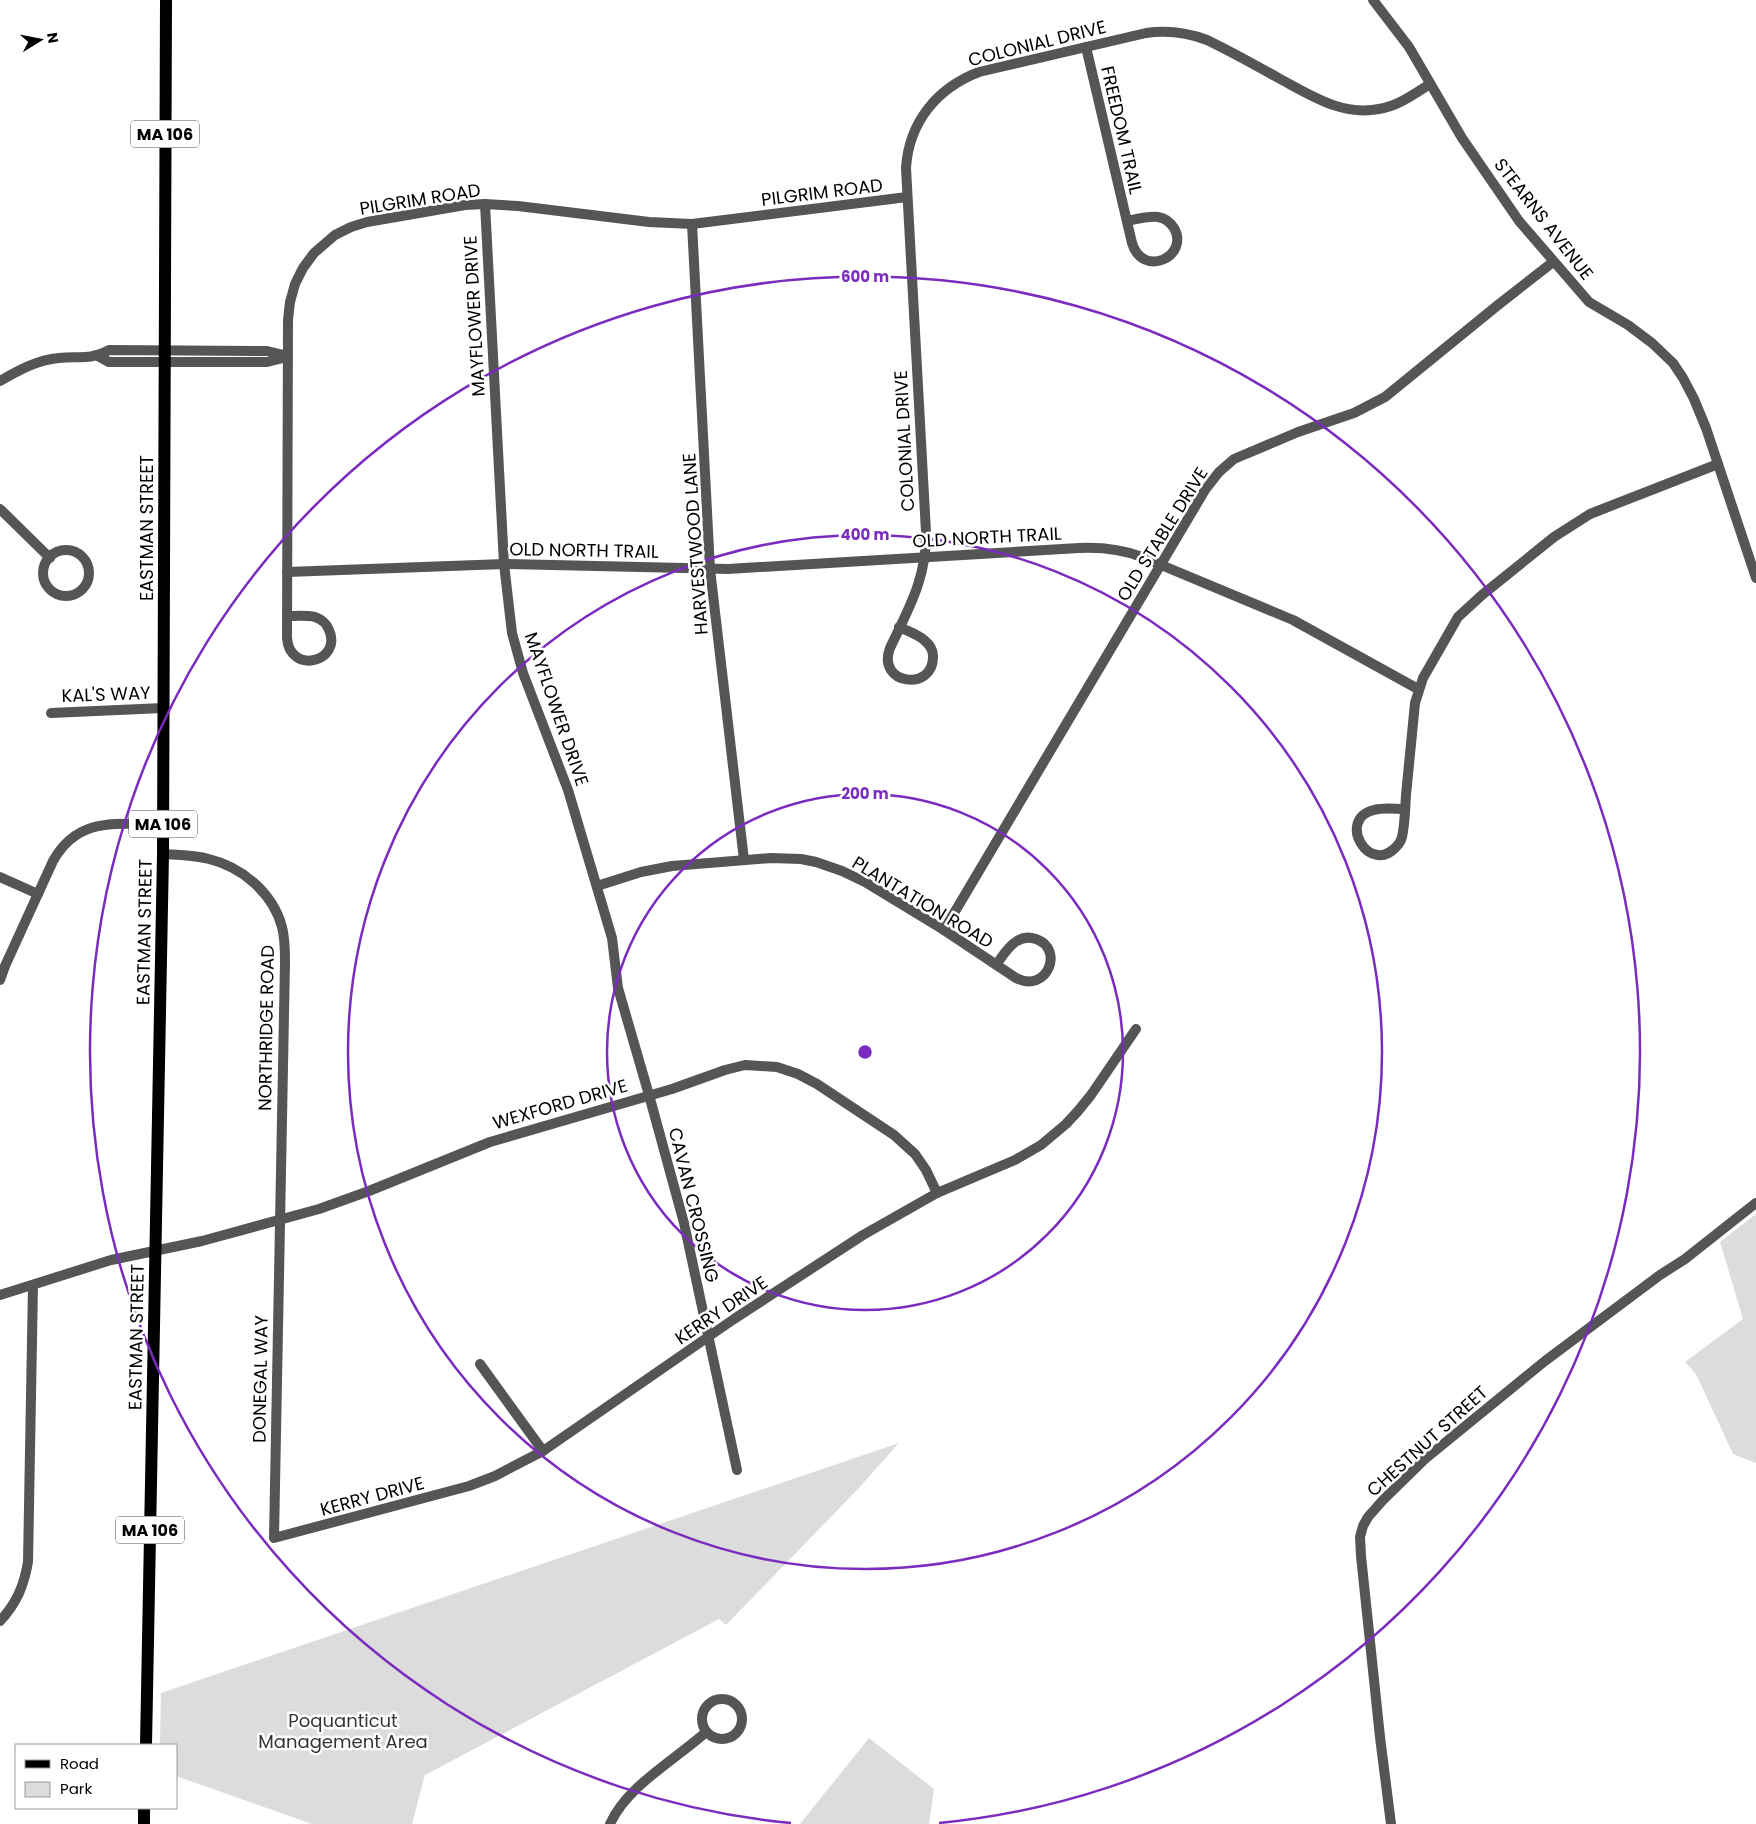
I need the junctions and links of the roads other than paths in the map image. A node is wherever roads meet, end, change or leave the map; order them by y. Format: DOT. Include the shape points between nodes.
graph roads {
  1 [pos="166,0"];
  2 [pos="1374,0"];
  3 [pos="1086,47"];
  4 [pos="1430,84"];
  5 [pos="906,197"];
  6 [pos="485,204"];
  7 [pos="1127,221"];
  8 [pos="692,224"];
  9 [pos="1553,262"];
  10 [pos="164,356"];
  11 [pos="288,356"];
  12 [pos="0,381"];
  13 [pos="1718,464"];
  14 [pos="0,509"];
  15 [pos="925,557"];
  16 [pos="50,558"];
  17 [pos="504,564"];
  18 [pos="1161,565"];
  19 [pos="710,569"];
  20 [pos="287,572"];
  21 [pos="1756,578"];
  22 [pos="287,616"];
  23 [pos="900,627"];
  24 [pos="1418,690"];
  25 [pos="163,708"];
  26 [pos="51,713"];
  27 [pos="1404,809"];
  28 [pos="163,824"];
  29 [pos="163,854"];
  30 [pos="744,860"];
  31 [pos="0,877"];
  32 [pos="597,886"];
  33 [pos="38,894"];
  34 [pos="944,930"];
  35 [pos="996,965"];
  36 [pos="0,980"];
  37 [pos="1136,1029"];
  38 [pos="649,1095"];
  39 [pos="937,1194"];
  40 [pos="1756,1203"];
  41 [pos="279,1220"];
  42 [pos="155,1250"];
  43 [pos="33,1285"];
  44 [pos="0,1295"];
  45 [pos="709,1337"];
  46 [pos="480,1364"];
  47 [pos="543,1451"];
  48 [pos="737,1470"];
  49 [pos="274,1538"];
  50 [pos="0,1621"];
  51 [pos="706,1732"];
  52 [pos="146,1744"];
  53 [pos="144,1809"];
  54 [pos="144,1824"];
  55 [pos="610,1824"];
  56 [pos="1391,1824"];
  1 -- 10 [label="main road, EASTMAN STREET / MA 106"];
  2 -- 4 [label="street, STEARNS AVENUE" via="1409,47"];
  3 -- 4 [label="street, COLONIAL DRIVE" via="1156,32 1188,34 1217,44 1319,100 1355,110 1394,105"];
  3 -- 5 [label="street, COLONIAL DRIVE" via="979,72 942,93 924,113 911,139 906,158"];
  3 -- 7 [label="street, FREEDOM TRAIL"];
  4 -- 9 [label="street, STEARNS AVENUE" via="1494,185"];
  5 -- 8 [label="street, PILGRIM ROAD"];
  5 -- 15 [label="street, COLONIAL DRIVE"];
  6 -- 8 [label="street, PILGRIM ROAD"];
  6 -- 11 [label="street, PILGRIM ROAD" via="367,222 328,240 308,260 292,293"];
  6 -- 17 [label="street, MAYFLOWER DRIVE"];
  7 -- 7 [label="street, FREEDOM TRAIL" via="1134,248 1143,259 1157,262 1173,252 1176,234 1165,220 1152,217"];
  8 -- 19 [label="street, HARVESTWOOD LANE"];
  9 -- 13 [label="street, STEARNS AVENUE" via="1589,302 1640,333 1673,363 1694,399"];
  9 -- 18 [label="street, OLD STABLE DRIVE" via="1369,407 1234,459 1212,480"];
  10 -- 11 [label="street" via="267,351"];
  10 -- 12 [label="street" via="109,350 98,356 45,360"];
  10 -- 25 [label="main road, EASTMAN STREET / MA 106"];
  11 -- 20 [label="street, PILGRIM ROAD"];
  13 -- 21 [label="street, STEARNS AVENUE"];
  13 -- 24 [label="street" via="1590,514 1554,537 1458,617"];
  14 -- 16 [label="street"];
  15 -- 18 [label="street, OLD NORTH TRAIL" via="1106,548 1129,552"];
  15 -- 19 [label="street, OLD NORTH TRAIL"];
  15 -- 23 [label="street, COLONIAL DRIVE" via="918,586"];
  16 -- 16 [label="street" via="67,550 84,558 89,571 83,589 66,596 49,588 44,575"];
  17 -- 19 [label="street, OLD NORTH TRAIL"];
  17 -- 20 [label="street, OLD NORTH TRAIL"];
  17 -- 32 [label="street, MAYFLOWER DRIVE" via="508,609 517,653 568,790"];
  18 -- 24 [label="street, OLD NORTH TRAIL" via="1293,620"];
  18 -- 34 [label="street, OLD STABLE DRIVE"];
  19 -- 30 [label="street, HARVESTWOOD LANE"];
  20 -- 22 [label="street, PILGRIM ROAD"];
  22 -- 22 [label="street, PILGRIM ROAD" via="287,643 294,655 311,661 324,655 331,639 330,630 324,622 312,616"];
  23 -- 23 [label="street, COLONIAL DRIVE" via="888,652 889,666 901,678 919,679 932,666 931,649 923,639"];
  24 -- 27 [label="street"];
  25 -- 26 [label="street, KAL'S WAY"];
  25 -- 28 [label="main road, EASTMAN STREET / MA 106"];
  27 -- 27 [label="street" via="1402,837 1394,849 1378,854 1362,846 1357,829 1363,815 1376,809"];
  28 -- 29 [label="main road, EASTMAN STREET / MA 106"];
  28 -- 33 [label="street" via="94,826 80,831 58,851"];
  29 -- 41 [label="street, NORTHRIDGE ROAD" via="207,858 240,872 265,895 282,926 285,962"];
  29 -- 42 [label="main road, EASTMAN STREET / MA 106"];
  30 -- 32 [label="street, PLANTATION ROAD" via="672,866"];
  30 -- 34 [label="street, PLANTATION ROAD" via="801,859 829,866 854,876"];
  31 -- 33 [label="street"];
  32 -- 38 [label="street, MAYFLOWER DRIVE" via="614,947 620,997"];
  33 -- 36 [label="street"];
  34 -- 35 [label="street, PLANTATION ROAD"];
  35 -- 35 [label="street, PLANTATION ROAD" via="1029,982 1045,974 1051,958 1042,942 1024,938 1012,945"];
  37 -- 39 [label="street, KERRY DRIVE" via="1092,1095 1054,1136 1022,1156"];
  38 -- 39 [label="street, WEXFORD DRIVE" via="736,1067 761,1065 786,1070 817,1084 901,1141 926,1170"];
  38 -- 41 [label="street, WEXFORD DRIVE" via="490,1142 369,1191"];
  38 -- 45 [label="street, CAVAN CROSSING" via="684,1223"];
  39 -- 45 [label="street, KERRY DRIVE" via="863,1235"];
  40 -- 56 [label="street, CHESTNUT STREET" via="1501,1397 1425,1460 1374,1509 1362,1526 1361,1556"];
  41 -- 42 [label="street, WEXFORD DRIVE"];
  41 -- 49 [label="street, DONEGAL WAY"];
  42 -- 43 [label="street, WEXFORD DRIVE" via="111,1260"];
  42 -- 52 [label="main road, EASTMAN STREET / MA 106"];
  43 -- 44 [label="street, WEXFORD DRIVE"];
  43 -- 50 [label="street" via="28,1562 18,1597"];
  45 -- 47 [label="street, KERRY DRIVE"];
  45 -- 48 [label="street, CAVAN CROSSING"];
  46 -- 47 [label="street"];
  47 -- 49 [label="street, KERRY DRIVE" via="469,1486"];
  51 -- 51 [label="street" via="718,1739 736,1733 742,1721 735,1703 716,1699 705,1707 701,1720"];
  51 -- 55 [label="street" via="629,1795"];
  53 -- 54 [label="main road"];
}
